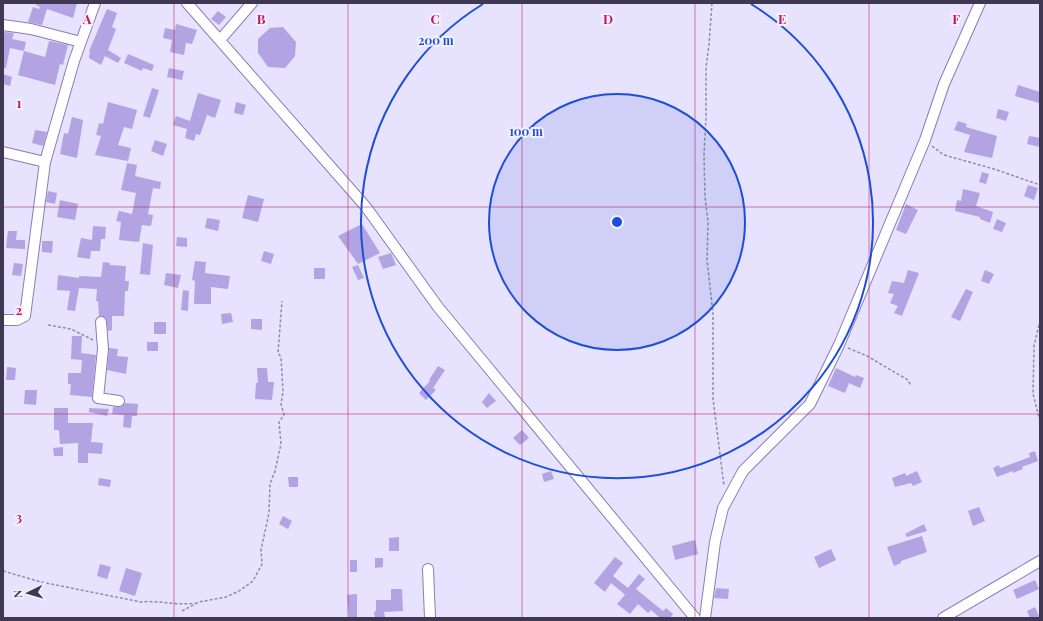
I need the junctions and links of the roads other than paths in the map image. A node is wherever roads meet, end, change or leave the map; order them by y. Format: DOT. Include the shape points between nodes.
graph roads {
  1 [pos="96,3"];
  2 [pos="187,3"];
  3 [pos="252,3"];
  4 [pos="980,3"];
  5 [pos="3,25"];
  6 [pos="220,40"];
  7 [pos="81,42"];
  8 [pos="3,152"];
  9 [pos="45,162"];
  10 [pos="3,320"];
  11 [pos="101,322"];
  12 [pos="119,401"];
  13 [pos="1040,562"];
  14 [pos="428,569"];
  15 [pos="430,618"];
  16 [pos="695,618"];
  17 [pos="704,618"];
  18 [pos="943,618"];
  1 -- 7 [label="street"];
  2 -- 6 [label="street"];
  3 -- 6 [label="street"];
  4 -- 17 [label="street" via="944,84 925,140 839,345 810,404 743,471 723,508 715,542"];
  5 -- 7 [label="street" via="31,29"];
  6 -- 16 [label="street" via="366,207 438,307"];
  7 -- 9 [label="street"];
  8 -- 9 [label="street"];
  9 -- 10 [label="street" via="25,316 18,320"];
  11 -- 12 [label="street" via="103,349 98,398"];
  13 -- 18 [label="street"];
  14 -- 15 [label="street"];
}
